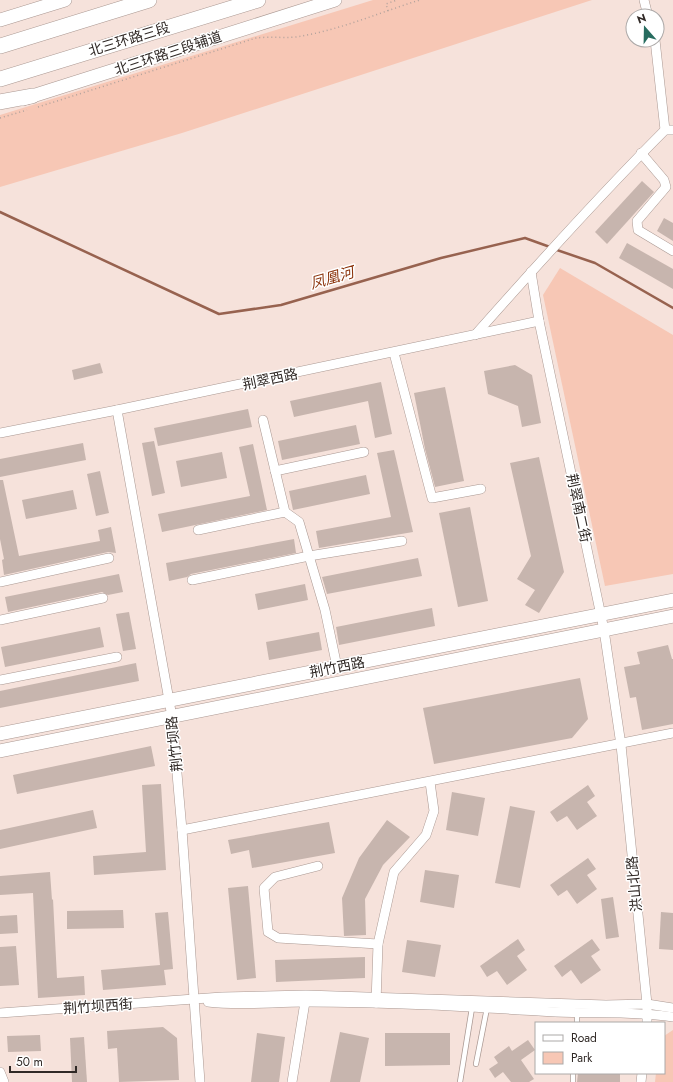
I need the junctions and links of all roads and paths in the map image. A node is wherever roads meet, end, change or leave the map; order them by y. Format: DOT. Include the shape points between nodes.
graph roads {
  1 [pos="65,0"];
  2 [pos="149,0"];
  3 [pos="258,0"];
  4 [pos="335,0"];
  5 [pos="397,0"];
  6 [pos="420,0"];
  7 [pos="388,10"];
  8 [pos="0,20"];
  9 [pos="0,46"];
  10 [pos="656,48"];
  11 [pos="0,79"];
  12 [pos="0,102"];
  13 [pos="34,104"];
  14 [pos="0,106"];
  15 [pos="0,118"];
  16 [pos="669,130"];
  17 [pos="641,153"];
  18 [pos="673,251"];
  19 [pos="531,272"];
  20 [pos="538,321"];
  21 [pos="476,335"];
  22 [pos="394,353"];
  23 [pos="117,410"];
  24 [pos="263,420"];
  25 [pos="0,433"];
  26 [pos="364,452"];
  27 [pos="275,471"];
  28 [pos="480,489"];
  29 [pos="285,512"];
  30 [pos="198,530"];
  31 [pos="402,541"];
  32 [pos="309,556"];
  33 [pos="108,558"];
  34 [pos="192,580"];
  35 [pos="0,582"];
  36 [pos="103,598"];
  37 [pos="673,600"];
  38 [pos="602,614"];
  39 [pos="673,616"];
  40 [pos="0,620"];
  41 [pos="604,630"];
  42 [pos="117,657"];
  43 [pos="337,668"];
  44 [pos="0,680"];
  45 [pos="169,700"];
  46 [pos="172,717"];
  47 [pos="673,733"];
  48 [pos="0,734"];
  49 [pos="621,745"];
  50 [pos="0,750"];
  51 [pos="430,782"];
  52 [pos="182,830"];
  53 [pos="318,866"];
  54 [pos="378,944"];
  55 [pos="195,1000"];
  56 [pos="376,1001"];
  57 [pos="305,1002"];
  58 [pos="472,1008"];
  59 [pos="487,1008"];
  60 [pos="673,1008"];
  61 [pos="647,1009"];
  62 [pos="0,1012"];
  63 [pos="577,1013"];
  64 [pos="673,1017"];
  65 [pos="577,1022"];
  66 [pos="647,1022"];
  67 [pos="476,1064"];
  68 [pos="0,1072"];
  69 [pos="4,1082"];
  70 [pos="200,1082"];
  71 [pos="292,1082"];
  72 [pos="460,1082"];
  1 -- 8 [label="main road"];
  2 -- 9 [label="highway"];
  3 -- 11 [label="highway, 北三环路三段"];
  4 -- 13 [label="main road, 北三环路三段辅道"];
  5 -- 7 [label="path" via="386,4"];
  6 -- 7 [label="path"];
  7 -- 13 [label="path" via="319,33 300,37 256,38"];
  10 -- 16 [label="street"];
  12 -- 13 [label="highway"];
  13 -- 14 [label="main road, 北三环路三段辅道"];
  13 -- 15 [label="path"];
  16 -- 17 [label="street"];
  17 -- 18 [label="street" via="664,180 666,186 637,221 638,230"];
  17 -- 19 [label="street"];
  19 -- 20 [label="street, 荆翠南二街"];
  19 -- 21 [label="street"];
  20 -- 21 [label="street, 荆翠西路"];
  20 -- 38 [label="street, 荆翠南二街"];
  21 -- 22 [label="street, 荆翠西路"];
  22 -- 23 [label="street, 荆翠西路"];
  22 -- 28 [label="street" via="432,498"];
  23 -- 25 [label="street, 荆翠西路"];
  23 -- 45 [label="street, 荆竹坝路"];
  24 -- 27 [label="street"];
  26 -- 27 [label="street"];
  27 -- 29 [label="street"];
  29 -- 30 [label="street"];
  29 -- 32 [label="street" via="299,522"];
  31 -- 32 [label="street"];
  32 -- 34 [label="street"];
  32 -- 43 [label="street" via="325,610"];
  33 -- 35 [label="street"];
  36 -- 40 [label="street"];
  37 -- 38 [label="main road, 荆竹西路"];
  38 -- 41 [label="street, 荆翠南二街"];
  38 -- 43 [label="main road, 荆竹西路"];
  39 -- 41 [label="main road, 荆竹西路"];
  41 -- 46 [label="main road, 荆竹西路"];
  41 -- 49 [label="street, 荆翠南二街"];
  42 -- 44 [label="street"];
  43 -- 45 [label="main road, 荆竹西路"];
  45 -- 46 [label="street, 荆竹坝路"];
  45 -- 48 [label="main road, 荆竹西路"];
  46 -- 50 [label="main road, 荆竹西路"];
  46 -- 52 [label="street, 荆竹坝路"];
  47 -- 49 [label="street"];
  49 -- 51 [label="street"];
  49 -- 61 [label="street, 洪山北路"];
  51 -- 52 [label="street"];
  51 -- 54 [label="street" via="434,812 426,835 394,872"];
  52 -- 55 [label="street, 荆竹坝路"];
  53 -- 54 [label="street" via="275,877 264,888 268,932 278,938"];
  54 -- 56 [label="street"];
  55 -- 56 [label="street" via="306,995"];
  55 -- 57 [label="street" via="224,1004"];
  55 -- 62 [label="street, 荆竹坝西街"];
  55 -- 70 [label="street, 荆竹坝路"];
  56 -- 57 [label="street"];
  56 -- 58 [label="street"];
  56 -- 61 [label="street" via="598,1005"];
  57 -- 71 [label="street"];
  58 -- 59 [label="street"];
  58 -- 72 [label="lane"];
  59 -- 63 [label="street"];
  59 -- 67 [label="lane"];
  60 -- 61 [label="street"];
  61 -- 63 [label="street"];
  61 -- 64 [label="street"];
  61 -- 66 [label="street, 洪山北路"];
  63 -- 65 [label="lane"];
  68 -- 69 [label="street"];
}
